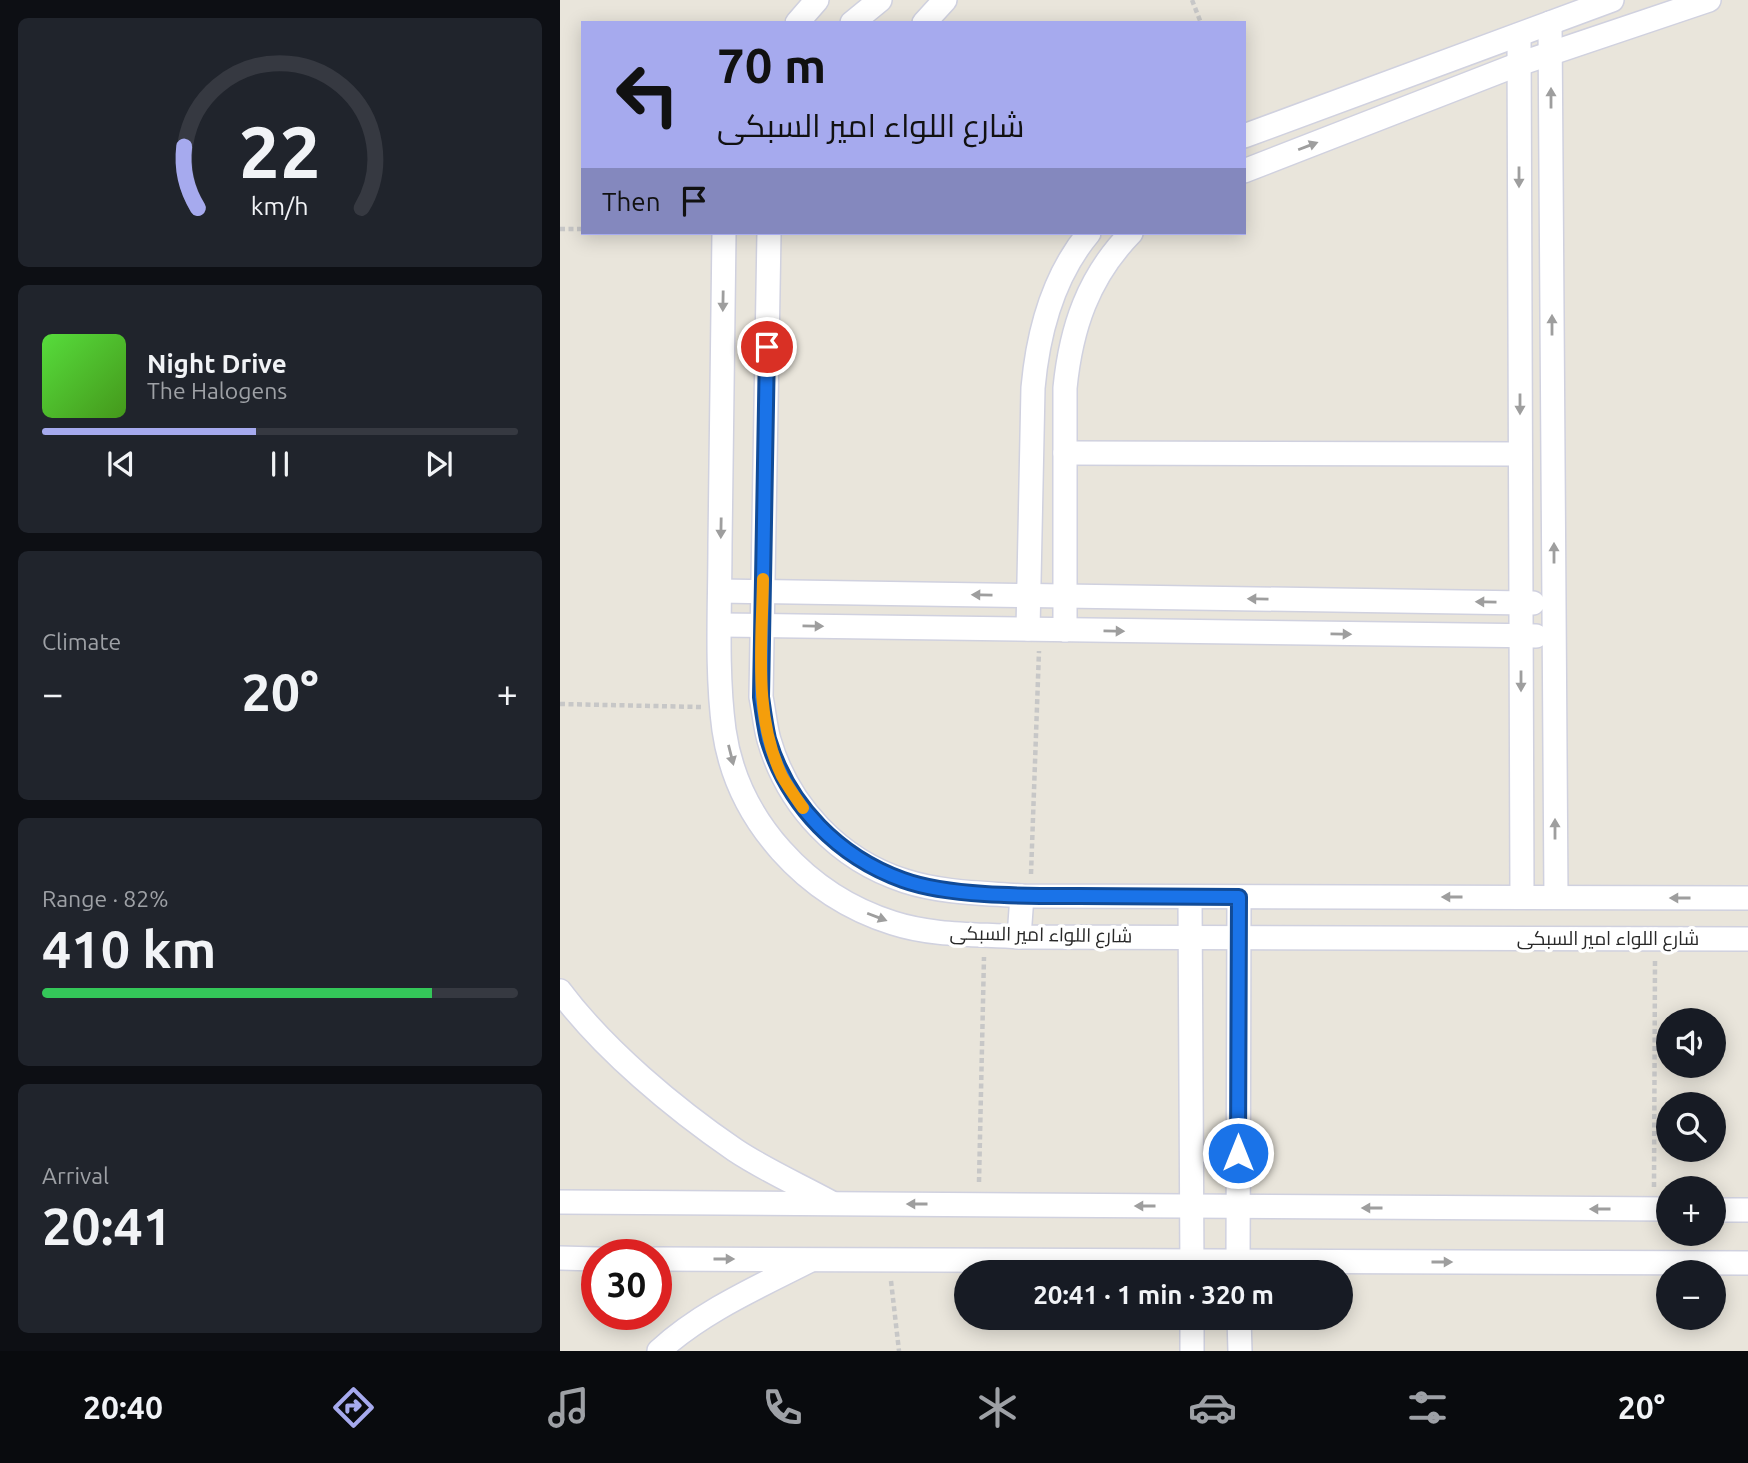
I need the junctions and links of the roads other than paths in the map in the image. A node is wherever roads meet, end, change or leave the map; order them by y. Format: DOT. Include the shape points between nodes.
graph roads {
  1 [pos="817,0"];
  2 [pos="880,0"];
  3 [pos="946,0"];
  4 [pos="1612,0"];
  5 [pos="1709,0"];
  6 [pos="799,21"];
  7 [pos="854,21"];
  8 [pos="927,21"];
  9 [pos="1550,23"];
  10 [pos="1519,35"];
  11 [pos="1550,53"];
  12 [pos="1519,64"];
  13 [pos="1246,135"];
  14 [pos="1246,170"];
  15 [pos="724,235"];
  16 [pos="769,235"];
  17 [pos="784,235"];
  18 [pos="1088,235"];
  19 [pos="1129,235"];
  20 [pos="768,266"];
  21 [pos="1065,453"];
  22 [pos="1521,454"];
  23 [pos="720,591"];
  24 [pos="763,592"];
  25 [pos="1028,596"];
  26 [pos="1065,596"];
  27 [pos="1521,603"];
  28 [pos="1554,603"];
  29 [pos="720,625"];
  30 [pos="762,626"];
  31 [pos="1034,629"];
  32 [pos="1065,630"];
  33 [pos="1521,636"];
  34 [pos="1554,636"];
  35 [pos="1026,896"];
  36 [pos="1190,897"];
  37 [pos="1239,897"];
  38 [pos="1522,897"];
  39 [pos="1556,897"];
  40 [pos="1748,898"];
  41 [pos="1191,936"];
  42 [pos="1239,936"];
  43 [pos="1019,937"];
  44 [pos="1748,939"];
  45 [pos="560,991"];
  46 [pos="560,1202"];
  47 [pos="833,1204"];
  48 [pos="1192,1206"];
  49 [pos="1238,1207"];
  50 [pos="1656,1209"];
  51 [pos="1726,1210"];
  52 [pos="1748,1210"];
  53 [pos="560,1258"];
  54 [pos="581,1259"];
  55 [pos="672,1259"];
  56 [pos="814,1259"];
  57 [pos="1192,1260"];
  58 [pos="1238,1260"];
  59 [pos="954,1261"];
  60 [pos="1748,1263"];
  61 [pos="1353,1266"];
  62 [pos="1192,1330"];
  63 [pos="1239,1330"];
  64 [pos="659,1351"];
  65 [pos="1192,1351"];
  66 [pos="1240,1351"];
  1 -- 6 [label="street"];
  2 -- 7 [label="street"];
  3 -- 8 [label="street"];
  4 -- 9 [label="street"];
  5 -- 11 [label="street"];
  9 -- 10 [label="street"];
  9 -- 11 [label="street"];
  10 -- 12 [label="street"];
  10 -- 13 [label="street"];
  11 -- 12 [label="street"];
  28 -- 11 [label="street, one-way"];
  14 -- 12 [label="street, one-way"];
  12 -- 22 [label="street, one-way"];
  15 -- 23 [label="street, شارع اللواء امير السبكى, one-way"];
  16 -- 20 [label="street, شارع اللواء امير السبكى"];
  17 -- 20 [label="street"];
  18 -- 25 [label="street" via="1062,275 1037,349"];
  19 -- 21 [label="street" via="1114,250 1078,318 1065,388"];
  20 -- 24 [label="street, شارع اللواء امير السبكى"];
  21 -- 22 [label="street"];
  21 -- 26 [label="street"];
  22 -- 27 [label="street"];
  23 -- 24 [label="street"];
  23 -- 29 [label="street, شارع اللواء امير السبكى"];
  25 -- 24 [label="street, one-way"];
  24 -- 30 [label="street, شارع اللواء امير السبكى"];
  25 -- 26 [label="street"];
  25 -- 31 [label="street"];
  27 -- 26 [label="street, one-way"];
  26 -- 32 [label="street"];
  27 -- 28 [label="street"];
  27 -- 33 [label="street"];
  28 -- 34 [label="street"];
  29 -- 30 [label="street"];
  29 -- 43 [label="street, شارع اللواء امير السبكى, one-way" via="724,731 736,775 755,816 781,852 814,883 852,907 895,923 939,932"];
  30 -- 31 [label="street, one-way"];
  30 -- 35 [label="street, شارع اللواء امير السبكى" via="761,697 768,738 782,776 805,811 833,841 868,865 906,881"];
  31 -- 32 [label="street"];
  32 -- 33 [label="street, one-way"];
  33 -- 34 [label="street"];
  33 -- 38 [label="street, one-way"];
  39 -- 34 [label="street, one-way"];
  35 -- 36 [label="street, شارع اللواء امير السبكى"];
  35 -- 43 [label="street"];
  36 -- 37 [label="street, شارع اللواء امير السبكى"];
  36 -- 41 [label="street"];
  38 -- 37 [label="street, شارع اللواء امير السبكى, one-way"];
  37 -- 42 [label="street"];
  38 -- 39 [label="street, شارع اللواء امير السبكى"];
  40 -- 39 [label="street, شارع اللواء امير السبكى, one-way"];
  41 -- 42 [label="street, شارع اللواء امير السبكى"];
  41 -- 43 [label="street, شارع اللواء امير السبكى"];
  41 -- 48 [label="street"];
  42 -- 44 [label="street, شارع اللواء امير السبكى"];
  42 -- 49 [label="street"];
  45 -- 47 [label="street" via="650,1086 737,1151"];
  46 -- 47 [label="street"];
  48 -- 47 [label="street, one-way"];
  48 -- 49 [label="street"];
  48 -- 57 [label="street"];
  50 -- 49 [label="street, one-way"];
  49 -- 58 [label="street"];
  51 -- 52 [label="street"];
  53 -- 54 [label="street"];
  55 -- 56 [label="street, one-way"];
  56 -- 59 [label="street"];
  56 -- 64 [label="street" via="738,1297"];
  61 -- 60 [label="street, one-way"];
  62 -- 65 [label="street"];
  63 -- 66 [label="street"];
}
